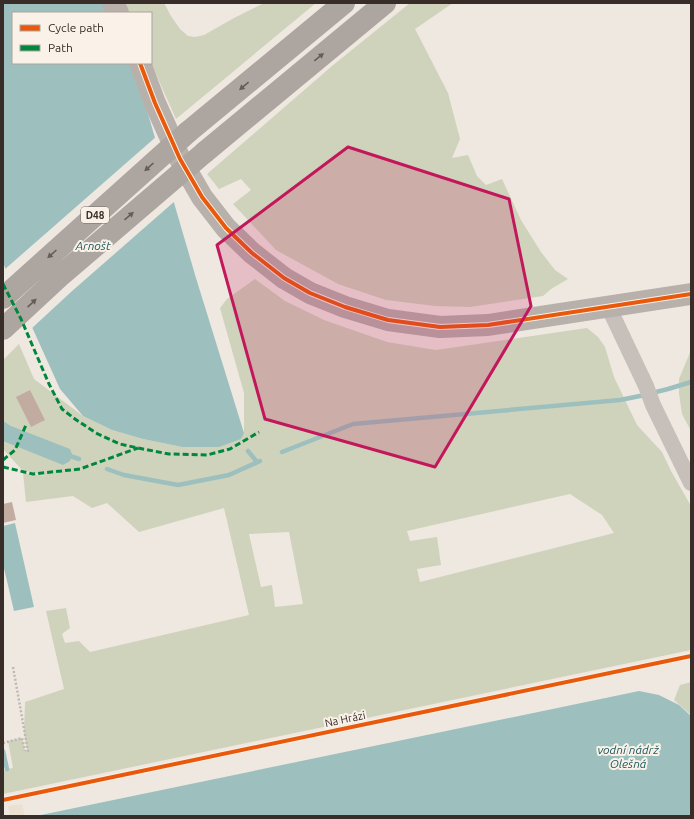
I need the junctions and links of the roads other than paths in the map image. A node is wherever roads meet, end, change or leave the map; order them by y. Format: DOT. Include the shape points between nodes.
graph roads {
  1 [pos="113,3"];
  2 [pos="344,3"];
  3 [pos="385,3"];
  4 [pos="118,12"];
  5 [pos="140,64"];
  6 [pos="691,294"];
  7 [pos="3,298"];
  8 [pos="608,306"];
  9 [pos="3,329"];
  10 [pos="691,484"];
  1 -- 4 [label="street"];
  2 -- 7 [label="highway, D48, one-way, bridge" via="188,132"];
  9 -- 3 [label="highway, D48, one-way, bridge" via="65,272 205,152"];
  5 -- 8 [label="street" via="180,159 202,197 226,228 252,253 284,278 310,292 345,308 388,320 440,328 488,325"];
  6 -- 8 [label="street"];
  8 -- 10 [label="street"];
}
